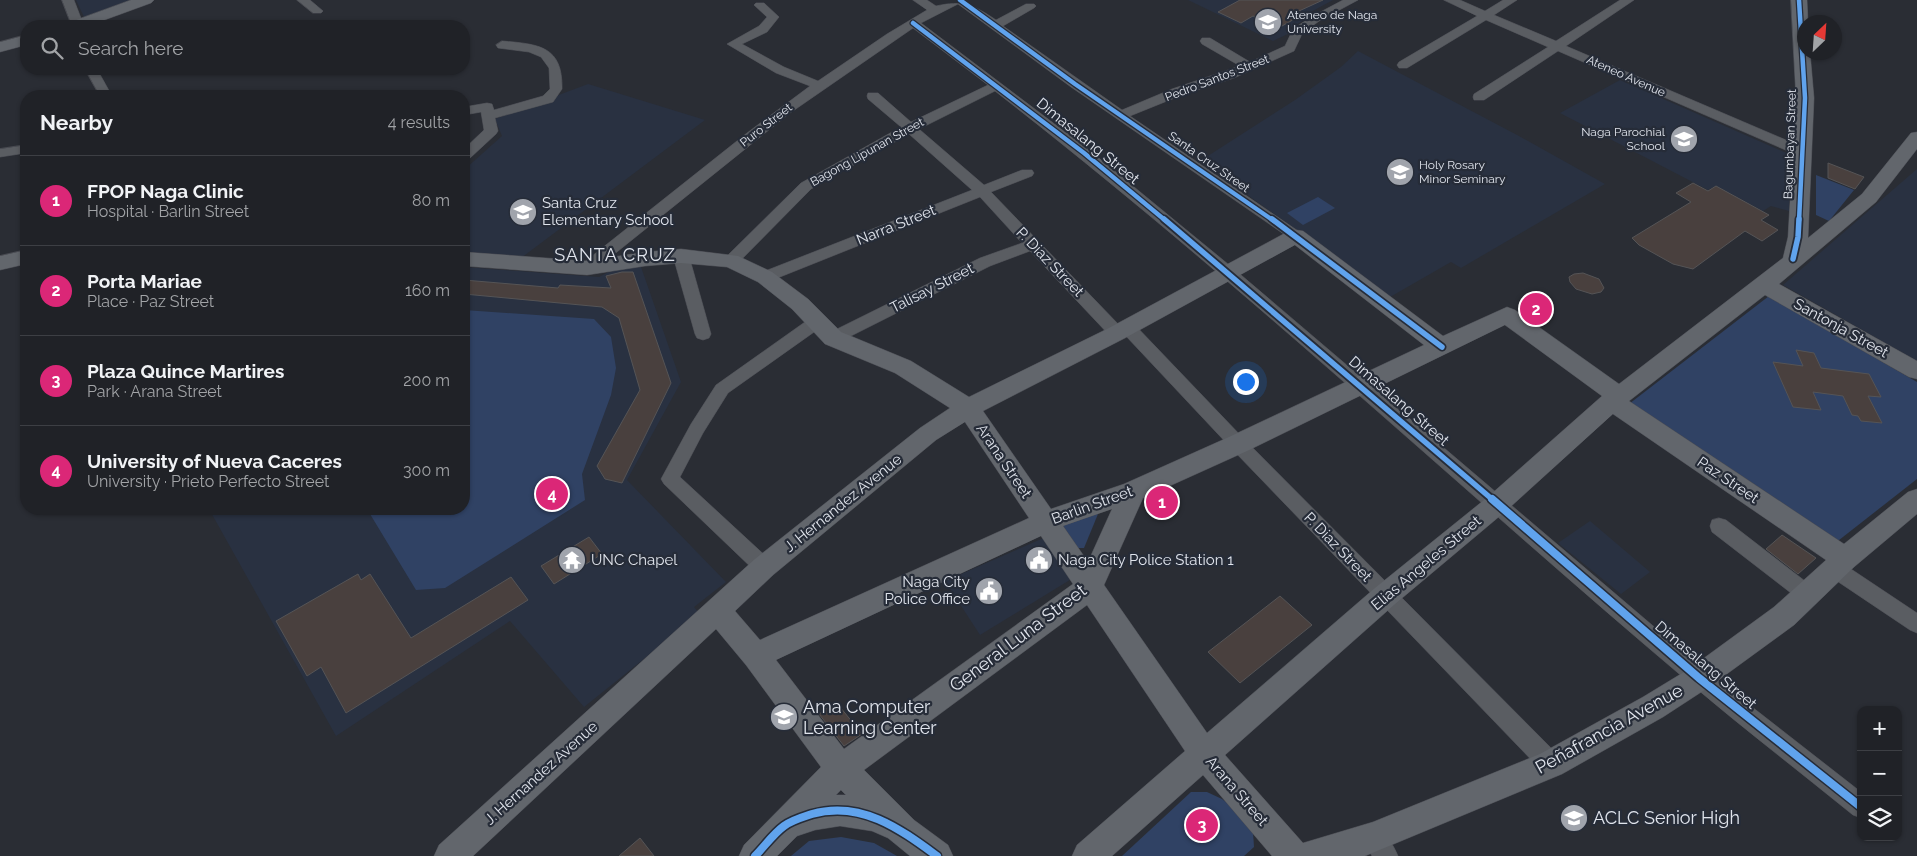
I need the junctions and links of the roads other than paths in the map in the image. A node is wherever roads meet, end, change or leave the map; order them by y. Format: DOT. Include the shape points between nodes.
graph roads {
  1 [pos="68,0"];
  2 [pos="146,0"];
  3 [pos="303,0"];
  4 [pos="919,0"];
  5 [pos="959,0"];
  6 [pos="1018,0"];
  7 [pos="1352,0"];
  8 [pos="1450,0"];
  9 [pos="1511,0"];
  10 [pos="1628,0"];
  11 [pos="1799,0"];
  12 [pos="1036,3"];
  13 [pos="760,5"];
  14 [pos="935,10"];
  15 [pos="317,11"];
  16 [pos="1486,15"];
  17 [pos="75,20"];
  18 [pos="93,20"];
  19 [pos="913,23"];
  20 [pos="996,25"];
  21 [pos="1206,40"];
  22 [pos="20,42"];
  23 [pos="502,45"];
  24 [pos="1559,46"];
  25 [pos="0,47"];
  26 [pos="1403,65"];
  27 [pos="1250,67"];
  28 [pos="94,75"];
  29 [pos="997,85"];
  30 [pos="818,86"];
  31 [pos="103,90"];
  32 [pos="873,96"];
  33 [pos="1479,97"];
  34 [pos="470,110"];
  35 [pos="1122,115"];
  36 [pos="489,116"];
  37 [pos="910,128"];
  38 [pos="1917,137"];
  39 [pos="20,149"];
  40 [pos="0,150"];
  41 [pos="470,150"];
  42 [pos="1802,152"];
  43 [pos="1027,173"];
  44 [pos="982,191"];
  45 [pos="1296,236"];
  46 [pos="1033,244"];
  47 [pos="681,256"];
  48 [pos="20,258"];
  49 [pos="470,258"];
  50 [pos="1793,259"];
  51 [pos="731,261"];
  52 [pos="0,263"];
  53 [pos="587,268"];
  54 [pos="1229,273"];
  55 [pos="765,277"];
  56 [pos="1764,285"];
  57 [pos="1507,314"];
  58 [pos="818,321"];
  59 [pos="1122,330"];
  60 [pos="703,334"];
  61 [pos="833,338"];
  62 [pos="1442,346"];
  63 [pos="1917,371"];
  64 [pos="1362,386"];
  65 [pos="1615,398"];
  66 [pos="968,408"];
  67 [pos="1238,444"];
  68 [pos="1133,491"];
  69 [pos="1917,499"];
  70 [pos="1498,503"];
  71 [pos="1045,522"];
  72 [pos="1719,526"];
  73 [pos="1840,564"];
  74 [pos="764,567"];
  75 [pos="1090,587"];
  76 [pos="1807,594"];
  77 [pos="1385,596"];
  78 [pos="718,611"];
  79 [pos="1917,624"];
  80 [pos="756,656"];
  81 [pos="1699,678"];
  82 [pos="1205,755"];
  83 [pos="1551,764"];
  84 [pos="841,769"];
  85 [pos="1857,804"];
  86 [pos="784,826"];
  87 [pos="903,831"];
  88 [pos="1380,847"];
  89 [pos="450,856"];
  90 [pos="755,856"];
  91 [pos="937,856"];
  92 [pos="1088,856"];
  93 [pos="1293,856"];
  94 [pos="1310,856"];
  1 -- 17 [label="street"];
  2 -- 18 [label="street"];
  3 -- 15 [label="street"];
  4 -- 14 [label="street"];
  5 -- 14 [label="street, Puro Street"];
  5 -- 20 [label="street, Santa Cruz Street"];
  6 -- 12 [label="street"];
  7 -- 27 [label="street, Pedro Santos Street" via="1297,32 1290,48"];
  8 -- 16 [label="street, Ateneo Avenue"];
  9 -- 16 [label="street"];
  10 -- 24 [label="street"];
  11 -- 42 [label="street, Bagumbayan Street" via="1805,98"];
  12 -- 20 [label="street"];
  13 -- 30 [label="street" via="773,17 763,29 733,44"];
  14 -- 19 [label="street, Puro Street"];
  16 -- 24 [label="street, Ateneo Avenue"];
  16 -- 26 [label="street"];
  19 -- 29 [label="street, Dimasalang Street"];
  19 -- 30 [label="street, Puro Street"];
  20 -- 35 [label="street, Santa Cruz Street"];
  21 -- 27 [label="street"];
  22 -- 25 [label="street"];
  23 -- 36 [label="street" via="540,51 552,59 556,89 548,99"];
  24 -- 33 [label="street"];
  24 -- 42 [label="street, Ateneo Avenue"];
  27 -- 35 [label="street, Pedro Santos Street"];
  28 -- 31 [label="street"];
  29 -- 37 [label="street, Bagong Lipunan Street"];
  29 -- 54 [label="street, Dimasalang Street"];
  30 -- 53 [label="street, Puro Street"];
  32 -- 37 [label="street, P. Diaz Street"];
  34 -- 36 [label="street" via="487,108"];
  35 -- 45 [label="street, Santa Cruz Street"];
  36 -- 41 [label="street" via="491,131"];
  37 -- 44 [label="street, P. Diaz Street"];
  37 -- 51 [label="street, Bagong Lipunan Street" via="806,186"];
  38 -- 50 [label="street, Elias Angeles Street" via="1869,198"];
  39 -- 40 [label="street"];
  42 -- 50 [label="street, Bagumbayan Street" via="1798,237"];
  43 -- 44 [label="street, Narra Street"];
  44 -- 46 [label="street, P. Diaz Street"];
  44 -- 55 [label="street, Narra Street"];
  45 -- 54 [label="street, J. Hernandez Avenue"];
  45 -- 62 [label="street, Santa Cruz Street"];
  46 -- 59 [label="street, P. Diaz Street"];
  46 -- 61 [label="street, Talisay Street" via="985,262"];
  47 -- 51 [label="street, Arana Street"];
  47 -- 53 [label="street, Arana Street"];
  47 -- 60 [label="street"];
  48 -- 52 [label="street"];
  49 -- 53 [label="street, Arana Street"];
  50 -- 56 [label="street, Elias Angeles Street"];
  51 -- 55 [label="street, Arana Street"];
  54 -- 59 [label="street, J. Hernandez Avenue"];
  54 -- 64 [label="street, Dimasalang Street"];
  55 -- 58 [label="street, Arana Street"];
  56 -- 63 [label="street, Santonja Street"];
  56 -- 65 [label="street, Elias Angeles Street"];
  57 -- 62 [label="street, Barlin Street"];
  57 -- 65 [label="street, Paz Street"];
  58 -- 61 [label="street, Arana Street"];
  58 -- 74 [label="street" via="722,389 670,479"];
  59 -- 66 [label="street, J. Hernandez Avenue"];
  59 -- 67 [label="street, P. Diaz Street"];
  61 -- 66 [label="street, Arana Street" via="903,367"];
  62 -- 64 [label="street, Barlin Street"];
  64 -- 67 [label="street, Barlin Street"];
  64 -- 70 [label="street, Dimasalang Street"];
  65 -- 70 [label="street, Elias Angeles Street"];
  65 -- 73 [label="street, Paz Street"];
  66 -- 71 [label="street, Arana Street"];
  66 -- 74 [label="street, J. Hernandez Avenue" via="928,434"];
  67 -- 68 [label="street, Barlin Street"];
  67 -- 77 [label="street, P. Diaz Street"];
  68 -- 71 [label="street, Barlin Street"];
  68 -- 75 [label="street, General Luna Street"];
  69 -- 73 [label="street, Peñafrancia Avenue"];
  70 -- 77 [label="street, Elias Angeles Street"];
  70 -- 81 [label="street, Dimasalang Street"];
  71 -- 75 [label="street, Arana Street"];
  71 -- 80 [label="street, Barlin Street"];
  72 -- 76 [label="street"];
  73 -- 76 [label="street, Peñafrancia Avenue"];
  73 -- 79 [label="street"];
  74 -- 78 [label="street, J. Hernandez Avenue"];
  75 -- 82 [label="street, Arana Street"];
  75 -- 84 [label="street, General Luna Street"];
  76 -- 81 [label="street, Peñafrancia Avenue" via="1784,616"];
  77 -- 82 [label="street, Elias Angeles Street"];
  77 -- 83 [label="street, P. Diaz Street"];
  78 -- 80 [label="street"];
  78 -- 89 [label="street, J. Hernandez Avenue"];
  80 -- 84 [label="street"];
  81 -- 83 [label="street, Peñafrancia Avenue"];
  81 -- 85 [label="street, Dimasalang Street"];
  82 -- 92 [label="street, Elias Angeles Street"];
  82 -- 93 [label="street, Arana Street"];
  83 -- 88 [label="street, Peñafrancia Avenue"];
  84 -- 86 [label="street, General Luna Street"];
  84 -- 87 [label="street"];
  86 -- 87 [label="street" via="809,815 849,810 879,817"];
  86 -- 90 [label="street, General Luna Street"];
  87 -- 91 [label="street"];
  88 -- 94 [label="street, Peñafrancia Avenue"];
}
